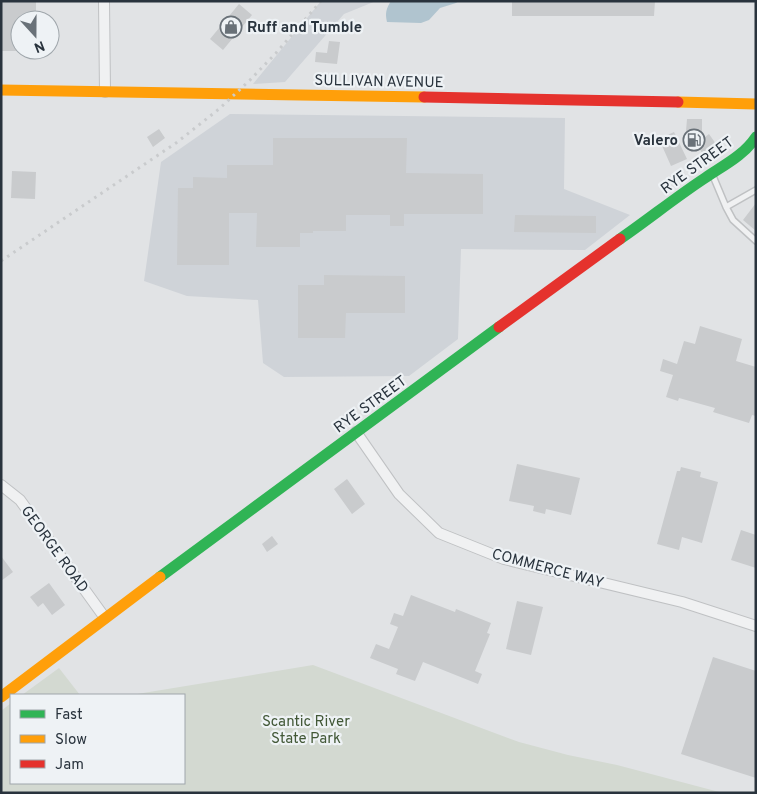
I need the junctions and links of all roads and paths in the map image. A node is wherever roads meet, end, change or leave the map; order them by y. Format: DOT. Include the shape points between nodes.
graph roads {
  1 [pos="104,1"];
  2 [pos="1,90"];
  3 [pos="105,92"];
  4 [pos="756,104"];
  5 [pos="756,137"];
  6 [pos="711,174"];
  7 [pos="756,190"];
  8 [pos="726,207"];
  9 [pos="756,240"];
  10 [pos="356,432"];
  11 [pos="1,485"];
  12 [pos="105,618"];
  13 [pos="756,626"];
  14 [pos="1,696"];
  1 -- 3 [label="street"];
  2 -- 3 [label="street, SULLIVAN AVENUE"];
  3 -- 4 [label="street, SULLIVAN AVENUE"];
  5 -- 6 [label="street, RYE STREET" via="740,155"];
  6 -- 8 [label="lane"];
  6 -- 10 [label="street, RYE STREET"];
  7 -- 8 [label="lane"];
  8 -- 9 [label="lane" via="732,220"];
  10 -- 12 [label="street, RYE STREET"];
  10 -- 13 [label="street, COMMERCE WAY" via="399,494 439,533 504,559 682,602"];
  11 -- 12 [label="street, GEORGE ROAD" via="20,500"];
  12 -- 14 [label="street, RYE STREET"];
}
